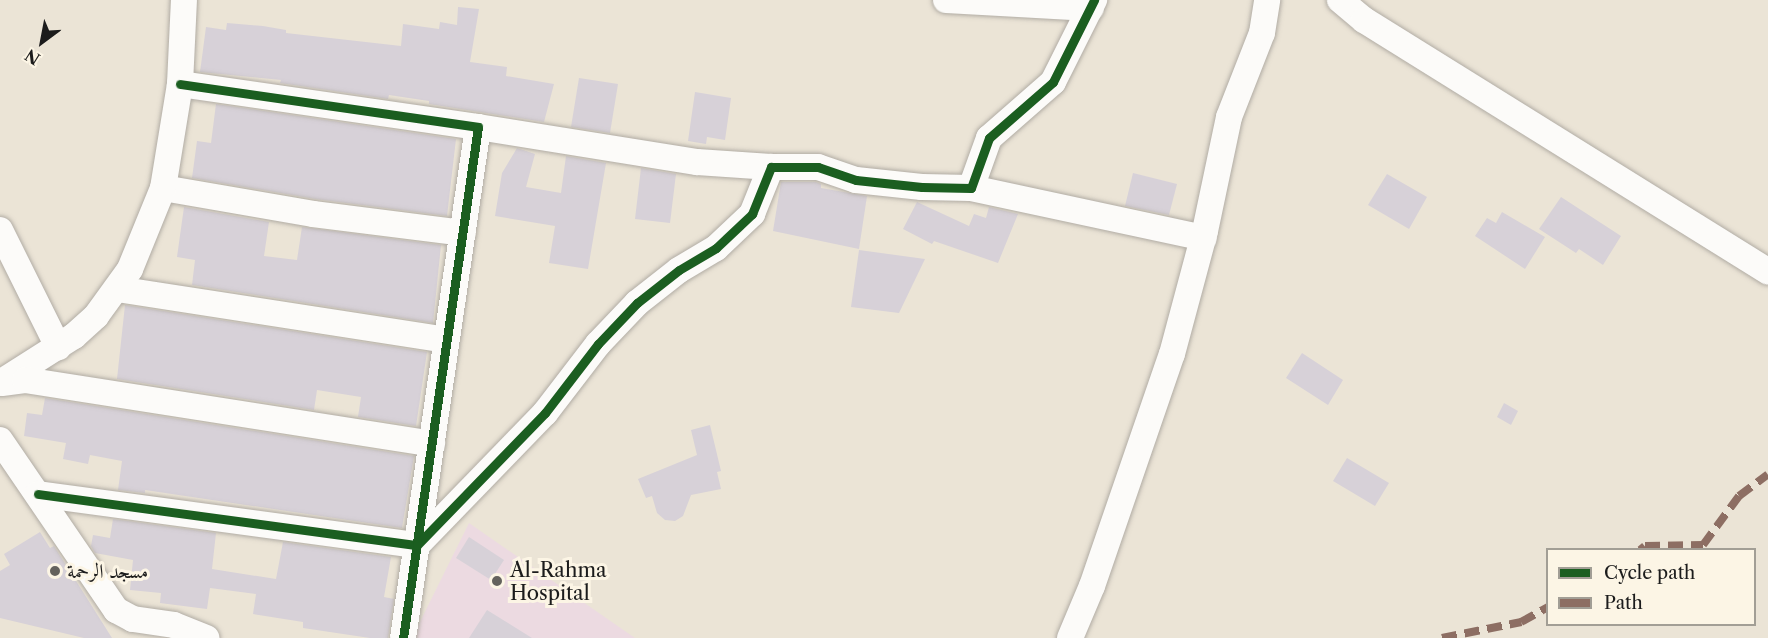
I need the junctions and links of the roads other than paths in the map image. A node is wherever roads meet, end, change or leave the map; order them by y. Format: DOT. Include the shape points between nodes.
graph roads {
  1 [pos="184,0"];
  2 [pos="946,0"];
  3 [pos="1267,0"];
  4 [pos="1340,0"];
  5 [pos="1093,4"];
  6 [pos="180,84"];
  7 [pos="478,127"];
  8 [pos="771,167"];
  9 [pos="163,188"];
  10 [pos="971,188"];
  11 [pos="0,230"];
  12 [pos="463,233"];
  13 [pos="1203,238"];
  14 [pos="1768,271"];
  15 [pos="117,288"];
  16 [pos="446,340"];
  17 [pos="58,347"];
  18 [pos="0,383"];
  19 [pos="0,440"];
  20 [pos="432,444"];
  21 [pos="38,494"];
  22 [pos="417,546"];
  23 [pos="206,638"];
  24 [pos="403,638"];
  25 [pos="1070,638"];
  1 -- 6 [label="street"];
  2 -- 5 [label="street"];
  3 -- 13 [label="street" via="1262,33 1229,117"];
  4 -- 14 [label="street" via="1364,20"];
  5 -- 10 [label="street" via="1053,82 989,138"];
  6 -- 7 [label="street"];
  6 -- 9 [label="street"];
  7 -- 8 [label="street" via="697,162"];
  7 -- 12 [label="street"];
  8 -- 10 [label="street" via="818,166 856,180"];
  8 -- 22 [label="street" via="752,214 717,248 679,270 637,303 598,344 545,413"];
  9 -- 12 [label="street" via="313,214"];
  9 -- 15 [label="street" via="130,269"];
  10 -- 13 [label="street"];
  11 -- 17 [label="street"];
  12 -- 16 [label="street"];
  13 -- 25 [label="street" via="1172,354 1092,586"];
  15 -- 16 [label="street"];
  15 -- 17 [label="street" via="96,315"];
  16 -- 20 [label="street"];
  17 -- 18 [label="street"];
  18 -- 20 [label="street" via="25,381"];
  19 -- 21 [label="street"];
  20 -- 22 [label="street"];
  21 -- 22 [label="street"];
  21 -- 23 [label="street" via="116,610 133,619 174,625"];
  22 -- 24 [label="street"];
}
